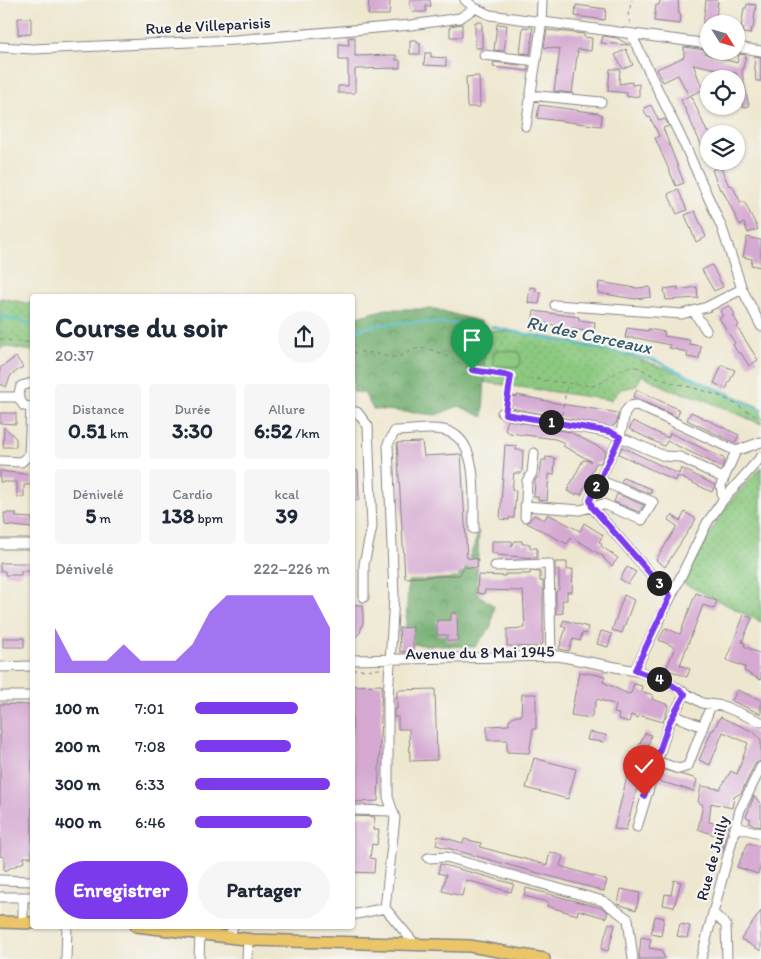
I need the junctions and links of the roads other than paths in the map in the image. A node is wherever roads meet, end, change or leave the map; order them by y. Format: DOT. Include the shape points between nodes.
graph roads {
  1 [pos="465,0"];
  2 [pos="542,0"];
  3 [pos="475,8"];
  4 [pos="540,21"];
  5 [pos="631,34"];
  6 [pos="700,43"];
  7 [pos="0,47"];
  8 [pos="745,49"];
  9 [pos="761,51"];
  10 [pos="484,55"];
  11 [pos="536,61"];
  12 [pos="530,95"];
  13 [pos="601,102"];
  14 [pos="526,126"];
  15 [pos="742,289"];
  16 [pos="555,305"];
  17 [pos="694,312"];
  18 [pos="761,326"];
  19 [pos="706,330"];
  20 [pos="30,384"];
  21 [pos="18,396"];
  22 [pos="0,397"];
  23 [pos="30,407"];
  24 [pos="355,412"];
  25 [pos="503,414"];
  26 [pos="30,431"];
  27 [pos="620,437"];
  28 [pos="761,442"];
  29 [pos="736,451"];
  30 [pos="534,453"];
  31 [pos="761,457"];
  32 [pos="0,461"];
  33 [pos="723,478"];
  34 [pos="599,480"];
  35 [pos="723,500"];
  36 [pos="526,506"];
  37 [pos="592,507"];
  38 [pos="524,517"];
  39 [pos="474,529"];
  40 [pos="0,544"];
  41 [pos="30,544"];
  42 [pos="495,566"];
  43 [pos="670,596"];
  44 [pos="364,597"];
  45 [pos="551,656"];
  46 [pos="392,659"];
  47 [pos="355,660"];
  48 [pos="30,666"];
  49 [pos="0,667"];
  50 [pos="635,670"];
  51 [pos="685,694"];
  52 [pos="0,696"];
  53 [pos="30,696"];
  54 [pos="711,705"];
  55 [pos="675,716"];
  56 [pos="761,722"];
  57 [pos="701,726"];
  58 [pos="656,760"];
  59 [pos="761,767"];
  60 [pos="355,810"];
  61 [pos="392,810"];
  62 [pos="637,827"];
  63 [pos="735,827"];
  64 [pos="761,833"];
  65 [pos="428,858"];
  66 [pos="0,880"];
  67 [pos="30,881"];
  68 [pos="0,897"];
  69 [pos="28,897"];
  70 [pos="385,908"];
  71 [pos="713,913"];
  72 [pos="355,914"];
  73 [pos="0,922"];
  74 [pos="28,923"];
  75 [pos="67,929"];
  76 [pos="163,929"];
  77 [pos="232,931"];
  78 [pos="200,933"];
  79 [pos="248,939"];
  80 [pos="414,943"];
  81 [pos="66,959"];
  82 [pos="199,959"];
  83 [pos="247,959"];
  84 [pos="544,959"];
  85 [pos="633,959"];
  86 [pos="701,959"];
  87 [pos="727,959"];
  1 -- 3 [label="street"];
  2 -- 4 [label="street"];
  3 -- 4 [label="street" via="490,15"];
  3 -- 7 [label="street, Rue de Villeparisis" via="460,18 411,25 236,40 33,49"];
  4 -- 5 [label="street"];
  4 -- 11 [label="street"];
  5 -- 6 [label="street"];
  5 -- 15 [label="street" via="718,220"];
  8 -- 9 [label="street"];
  10 -- 11 [label="street"];
  11 -- 12 [label="street"];
  12 -- 13 [label="street"];
  12 -- 14 [label="street"];
  15 -- 17 [label="street"];
  15 -- 18 [label="street"];
  16 -- 17 [label="street" via="682,314"];
  17 -- 19 [label="street"];
  20 -- 21 [label="street" via="21,386"];
  21 -- 22 [label="street"];
  21 -- 23 [label="street" via="24,406"];
  24 -- 44 [label="street" via="368,426 372,527 364,564"];
  25 -- 27 [label="street" via="611,432"];
  26 -- 32 [label="street" via="28,455 21,462"];
  27 -- 29 [label="street" via="625,412 636,405"];
  27 -- 33 [label="street" via="664,456 680,457"];
  27 -- 34 [label="street"];
  28 -- 29 [label="street"];
  29 -- 33 [label="street"];
  30 -- 36 [label="street" via="532,473 527,481"];
  31 -- 35 [label="street"];
  33 -- 35 [label="street"];
  34 -- 37 [label="street" via="590,500"];
  34 -- 37 [label="street" via="653,502 642,520 603,504"];
  35 -- 43 [label="street" via="707,523"];
  36 -- 37 [label="street" via="580,510"];
  36 -- 38 [label="street"];
  37 -- 43 [label="street"];
  39 -- 46 [label="street" via="471,455 461,439 442,429 396,432 388,444 394,596"];
  40 -- 41 [label="street"];
  42 -- 45 [label="street" via="549,564"];
  43 -- 50 [label="street"];
  45 -- 46 [label="street, Avenue du 8 Mai 1945"];
  45 -- 50 [label="street, Avenue du 8 Mai 1945"];
  46 -- 47 [label="street, Avenue du 8 Mai 1945"];
  46 -- 61 [label="street" via="388,697 388,797"];
  48 -- 49 [label="street"];
  50 -- 51 [label="street, Avenue du 8 Mai 1945"];
  51 -- 54 [label="street, Avenue du 8 Mai 1945"];
  51 -- 55 [label="street"];
  52 -- 53 [label="street"];
  54 -- 56 [label="street, Avenue du 8 Mai 1945" via="723,706"];
  54 -- 57 [label="street"];
  55 -- 57 [label="street"];
  55 -- 58 [label="street" via="669,723"];
  57 -- 58 [label="street" via="688,766 679,769"];
  58 -- 62 [label="street"];
  59 -- 63 [label="street, Rue de Juilly"];
  60 -- 61 [label="street"];
  61 -- 70 [label="street" via="395,818"];
  63 -- 64 [label="street"];
  63 -- 71 [label="street, Rue de Juilly"];
  65 -- 85 [label="street" via="446,857 603,901 628,920"];
  66 -- 67 [label="street"];
  68 -- 69 [label="street"];
  69 -- 74 [label="street"];
  70 -- 72 [label="street"];
  70 -- 80 [label="street"];
  71 -- 86 [label="street, Rue de Juilly"];
  71 -- 87 [label="street" via="726,925"];
  73 -- 74 [label="main road"];
  75 -- 81 [label="street"];
  76 -- 78 [label="main road"];
  77 -- 78 [label="main road"];
  77 -- 79 [label="main road"];
  78 -- 82 [label="street"];
  79 -- 80 [label="main road"];
  79 -- 83 [label="street"];
  80 -- 84 [label="main road" via="470,946"];
}
